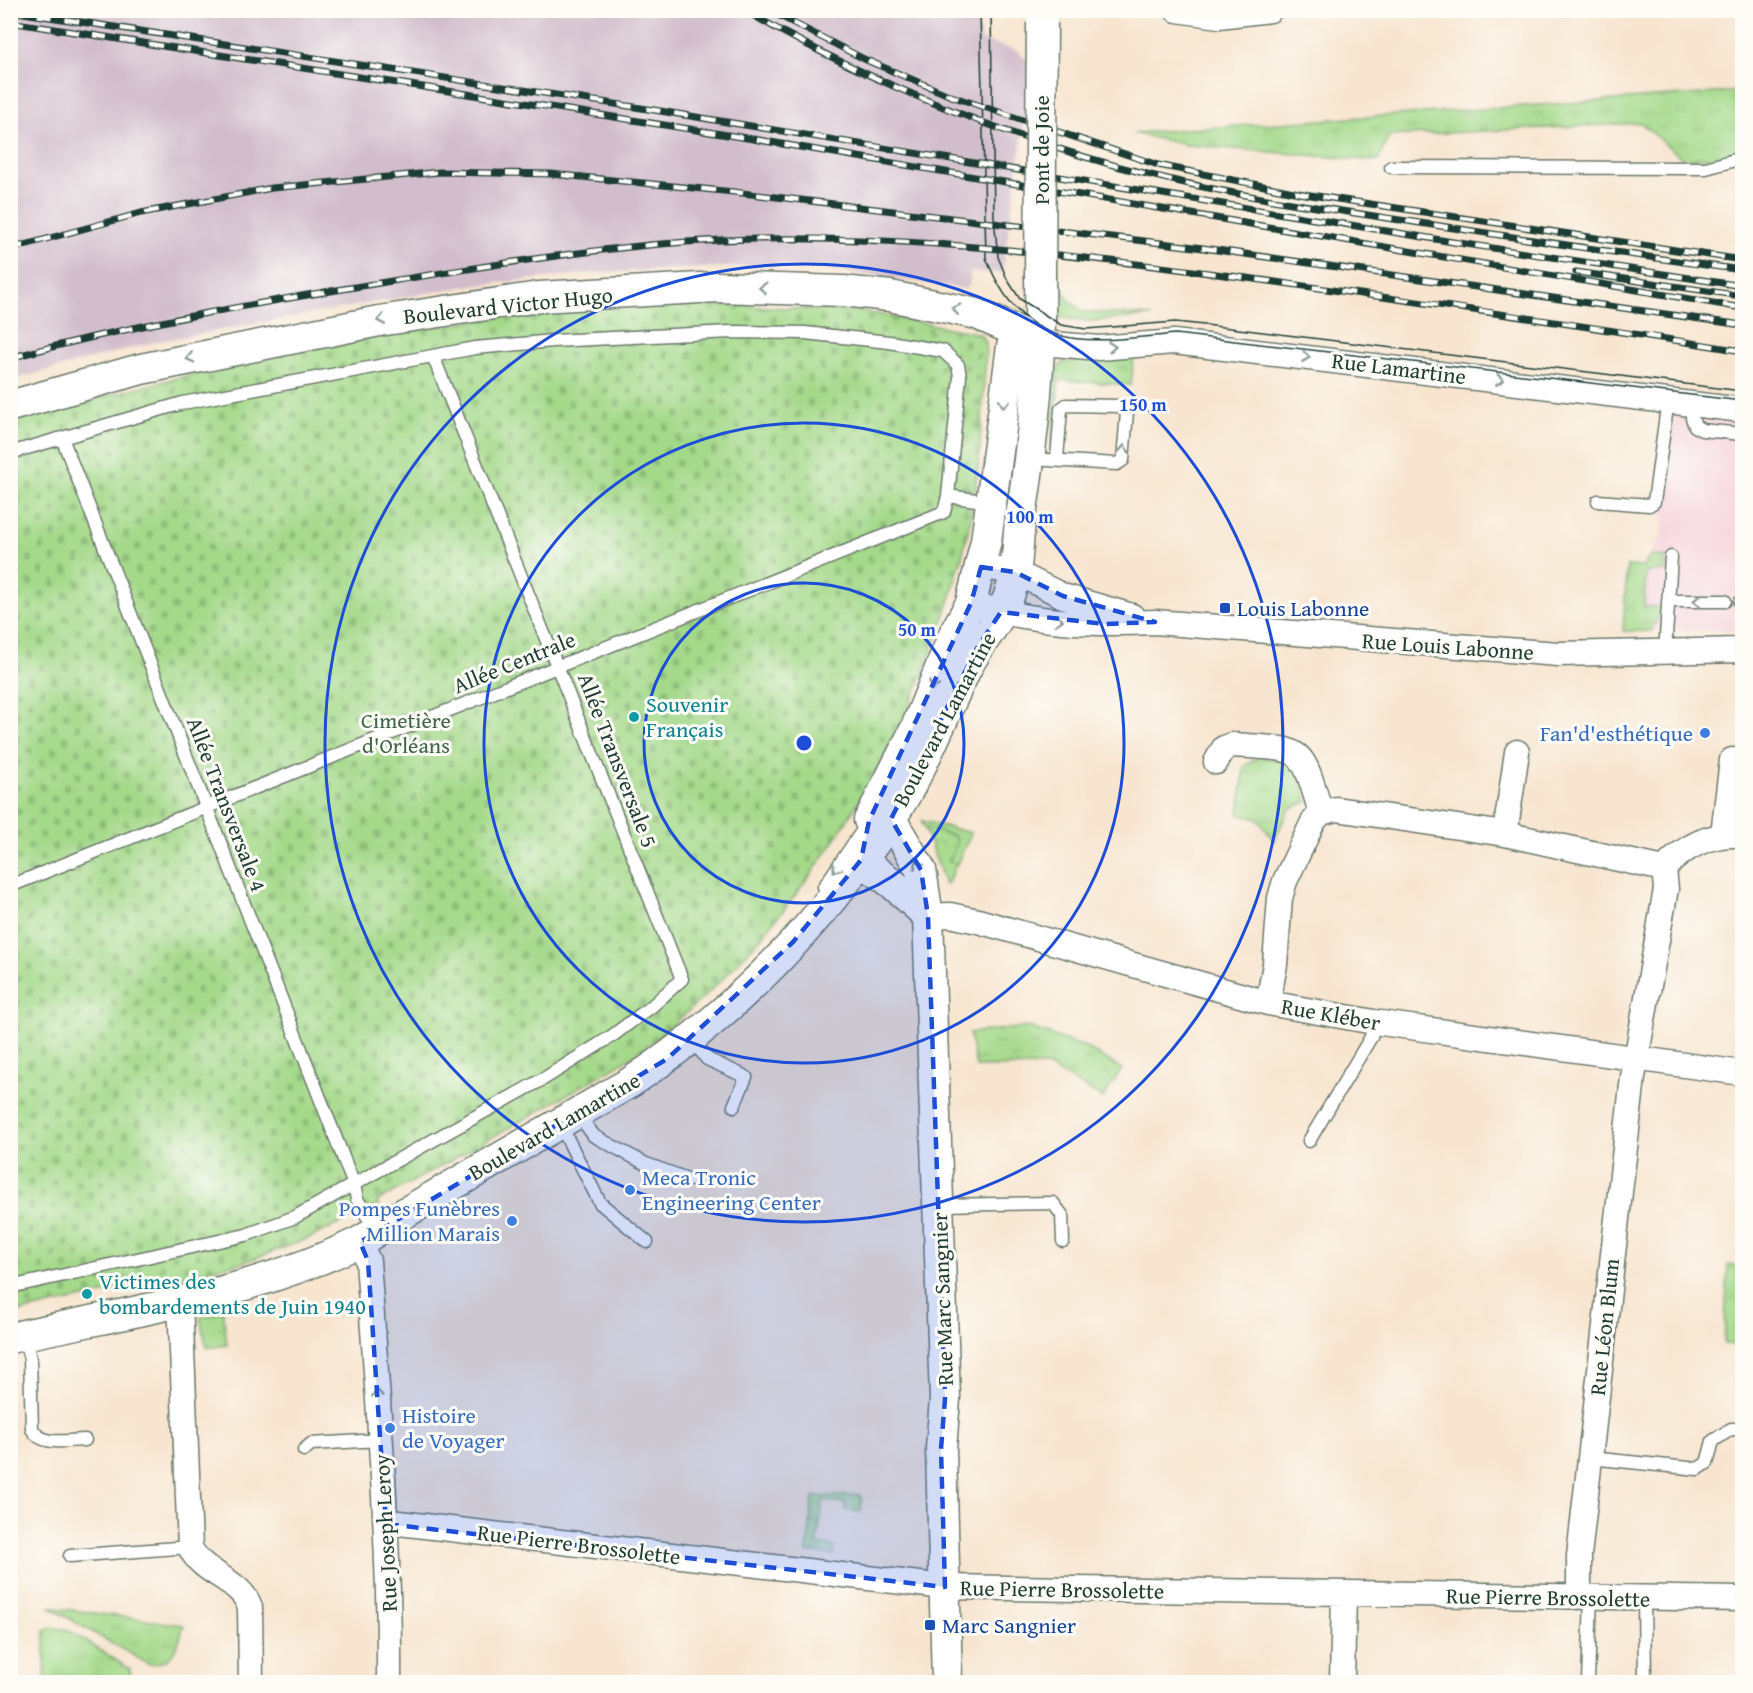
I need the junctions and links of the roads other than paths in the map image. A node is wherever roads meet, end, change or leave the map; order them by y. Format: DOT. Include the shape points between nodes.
graph roads {
  1 [pos="1177,10"];
  2 [pos="1270,10"];
  3 [pos="1036,17"];
  4 [pos="1743,158"];
  5 [pos="1391,167"];
  6 [pos="1034,276"];
  7 [pos="1019,330"];
  8 [pos="1054,344"];
  9 [pos="433,356"];
  10 [pos="1668,400"];
  11 [pos="1694,404"];
  12 [pos="10,406"];
  13 [pos="1743,410"];
  14 [pos="1743,434"];
  15 [pos="62,438"];
  16 [pos="10,453"];
  17 [pos="1043,459"];
  18 [pos="948,496"];
  19 [pos="1598,501"];
  20 [pos="990,502"];
  21 [pos="1018,537"];
  22 [pos="1671,557"];
  23 [pos="981,567"];
  24 [pos="1015,572"];
  25 [pos="1668,601"];
  26 [pos="1725,601"];
  27 [pos="971,603"];
  28 [pos="1001,612"];
  29 [pos="1155,622"];
  30 [pos="1743,650"];
  31 [pos="1665,653"];
  32 [pos="559,667"];
  33 [pos="1518,752"];
  34 [pos="1731,760"];
  35 [pos="1216,762"];
  36 [pos="206,808"];
  37 [pos="1321,813"];
  38 [pos="880,820"];
  39 [pos="1505,834"];
  40 [pos="1733,834"];
  41 [pos="861,860"];
  42 [pos="1664,869"];
  43 [pos="10,886"];
  44 [pos="816,896"];
  45 [pos="928,916"];
  46 [pos="787,930"];
  47 [pos="1268,1003"];
  48 [pos="1374,1022"];
  49 [pos="691,1038"];
  50 [pos="1636,1058"];
  51 [pos="1743,1073"];
  52 [pos="734,1106"];
  53 [pos="569,1119"];
  54 [pos="1309,1141"];
  55 [pos="690,1180"];
  56 [pos="354,1185"];
  57 [pos="939,1205"];
  58 [pos="365,1232"];
  59 [pos="1063,1241"];
  60 [pos="647,1242"];
  61 [pos="10,1287"];
  62 [pos="180,1300"];
  63 [pos="15,1336"];
  64 [pos="1743,1429"];
  65 [pos="85,1440"];
  66 [pos="380,1440"];
  67 [pos="304,1450"];
  68 [pos="1590,1458"];
  69 [pos="386,1524"];
  70 [pos="190,1547"];
  71 [pos="70,1556"];
  72 [pos="945,1587"];
  73 [pos="1344,1594"];
  74 [pos="1585,1597"];
  75 [pos="1644,1598"];
  76 [pos="1743,1599"];
  77 [pos="251,1683"];
  78 [pos="389,1683"];
  79 [pos="947,1683"];
  80 [pos="1342,1683"];
  81 [pos="1588,1683"];
  82 [pos="1645,1683"];
  1 -- 2 [label="street" via="1219,16"];
  3 -- 6 [label="street, Pont de Joie"];
  4 -- 5 [label="lane" via="1706,168"];
  6 -- 7 [label="street, Boulevard Lamartine"];
  6 -- 17 [label="street, Boulevard Lamartine"];
  7 -- 12 [label="street, Boulevard Victor Hugo, one-way" via="948,307 843,291 718,287 539,297 422,313 229,350 141,369"];
  7 -- 20 [label="street, Boulevard Lamartine, one-way" via="1012,346"];
  7 -- 21 [label="street, Boulevard Lamartine" via="1026,348 1028,381 1017,480"];
  8 -- 10 [label="street, Rue Lamartine, one-way" via="1099,348 1174,342"];
  9 -- 15 [label="lane" via="183,403"];
  9 -- 18 [label="lane" via="553,340 731,332 819,334 943,351 958,365 960,376"];
  9 -- 32 [label="lane, Allée Transversale 5"];
  10 -- 11 [label="street, Rue Lamartine"];
  10 -- 19 [label="lane" via="1654,502 1649,505"];
  11 -- 13 [label="street, Rue Lamartine"];
  11 -- 14 [label="lane" via="1695,426"];
  15 -- 16 [label="lane"];
  15 -- 36 [label="lane, Allée Transversale 4"];
  17 -- 17 [label="lane, one-way" via="1117,464 1123,460 1127,412 1119,406 1066,405 1061,409"];
  17 -- 21 [label="street, Boulevard Lamartine"];
  18 -- 20 [label="lane"];
  18 -- 32 [label="lane, Allée Centrale" via="944,512"];
  20 -- 23 [label="street, Boulevard Lamartine"];
  21 -- 24 [label="street, Boulevard Lamartine"];
  22 -- 25 [label="lane"];
  23 -- 24 [label="street"];
  23 -- 27 [label="street, Boulevard Lamartine"];
  24 -- 28 [label="street, Boulevard Lamartine" via="1011,593"];
  24 -- 29 [label="street, Rue Louis Labonne" via="1063,596"];
  26 -- 25 [label="lane, one-way"];
  25 -- 31 [label="lane"];
  27 -- 28 [label="street, Rue Louis Labonne"];
  27 -- 38 [label="street, Boulevard Lamartine, one-way"];
  28 -- 29 [label="street, Rue Louis Labonne, one-way" via="1104,624"];
  28 -- 38 [label="street, Boulevard Lamartine" via="977,648 916,775"];
  29 -- 31 [label="street, Rue Louis Labonne" via="1504,651"];
  30 -- 31 [label="street, Rue Louis Labonne"];
  32 -- 36 [label="lane, Allée Centrale"];
  32 -- 56 [label="lane, Allée Transversale 5" via="682,979 603,1042"];
  33 -- 39 [label="street"];
  34 -- 40 [label="street"];
  35 -- 37 [label="street" via="1224,748 1232,745 1296,753 1305,761"];
  36 -- 43 [label="lane, Allée Centrale"];
  36 -- 56 [label="lane, Allée Transversale 4"];
  37 -- 39 [label="street" via="1336,809"];
  37 -- 47 [label="street" via="1313,822 1282,889"];
  38 -- 41 [label="street, Boulevard Lamartine"];
  38 -- 44 [label="lane, one-way"];
  45 -- 38 [label="street, Rue Marc Sangnier, one-way" via="921,870"];
  39 -- 42 [label="street"];
  40 -- 42 [label="street" via="1695,844 1679,853"];
  41 -- 45 [label="street"];
  41 -- 49 [label="street, Boulevard Lamartine" via="793,942"];
  42 -- 50 [label="street, Rue Léon Blum" via="1666,889"];
  45 -- 47 [label="street, Rue Kléber" via="950,915 978,921"];
  45 -- 57 [label="street, Rue Marc Sangnier"];
  46 -- 63 [label="lane" via="744,980 671,1046 569,1115 348,1241 217,1287"];
  47 -- 48 [label="street, Rue Kléber"];
  48 -- 50 [label="street, Rue Kléber"];
  48 -- 54 [label="lane" via="1371,1037"];
  49 -- 52 [label="lane" via="707,1059 746,1077"];
  49 -- 53 [label="street, Boulevard Lamartine" via="632,1083"];
  50 -- 51 [label="street, Rue Kléber"];
  50 -- 68 [label="street, Rue Léon Blum"];
  53 -- 55 [label="lane" via="646,1164"];
  53 -- 58 [label="street, Boulevard Lamartine"];
  53 -- 60 [label="lane" via="600,1203"];
  56 -- 58 [label="lane, Allée Transversale 4"];
  56 -- 61 [label="lane" via="295,1218 246,1235"];
  57 -- 59 [label="lane" via="1053,1203 1062,1215"];
  57 -- 72 [label="street, Rue Marc Sangnier"];
  58 -- 62 [label="street, Boulevard Lamartine" via="315,1262 249,1284"];
  66 -- 58 [label="street, Rue Joseph Leroy, one-way"];
  62 -- 63 [label="street, Boulevard Lamartine"];
  62 -- 70 [label="street"];
  63 -- 65 [label="lane" via="30,1359 35,1436 43,1441"];
  64 -- 68 [label="lane" via="1731,1429 1713,1441 1707,1463 1698,1469"];
  66 -- 67 [label="lane" via="311,1444"];
  66 -- 69 [label="street, Rue Joseph Leroy"];
  68 -- 74 [label="street, Rue Léon Blum" via="1579,1556"];
  69 -- 72 [label="street, Rue Pierre Brossolette"];
  69 -- 78 [label="street, Rue Joseph Leroy"];
  70 -- 71 [label="lane"];
  70 -- 77 [label="street" via="195,1559 248,1598"];
  72 -- 73 [label="street, Rue Pierre Brossolette"];
  72 -- 79 [label="street, Rue Marc Sangnier"];
  73 -- 74 [label="street, Rue Pierre Brossolette"];
  73 -- 80 [label="street"];
  74 -- 75 [label="street, Rue Pierre Brossolette"];
  74 -- 81 [label="lane"];
  75 -- 76 [label="street, Rue Pierre Brossolette"];
  75 -- 82 [label="lane"];
}
